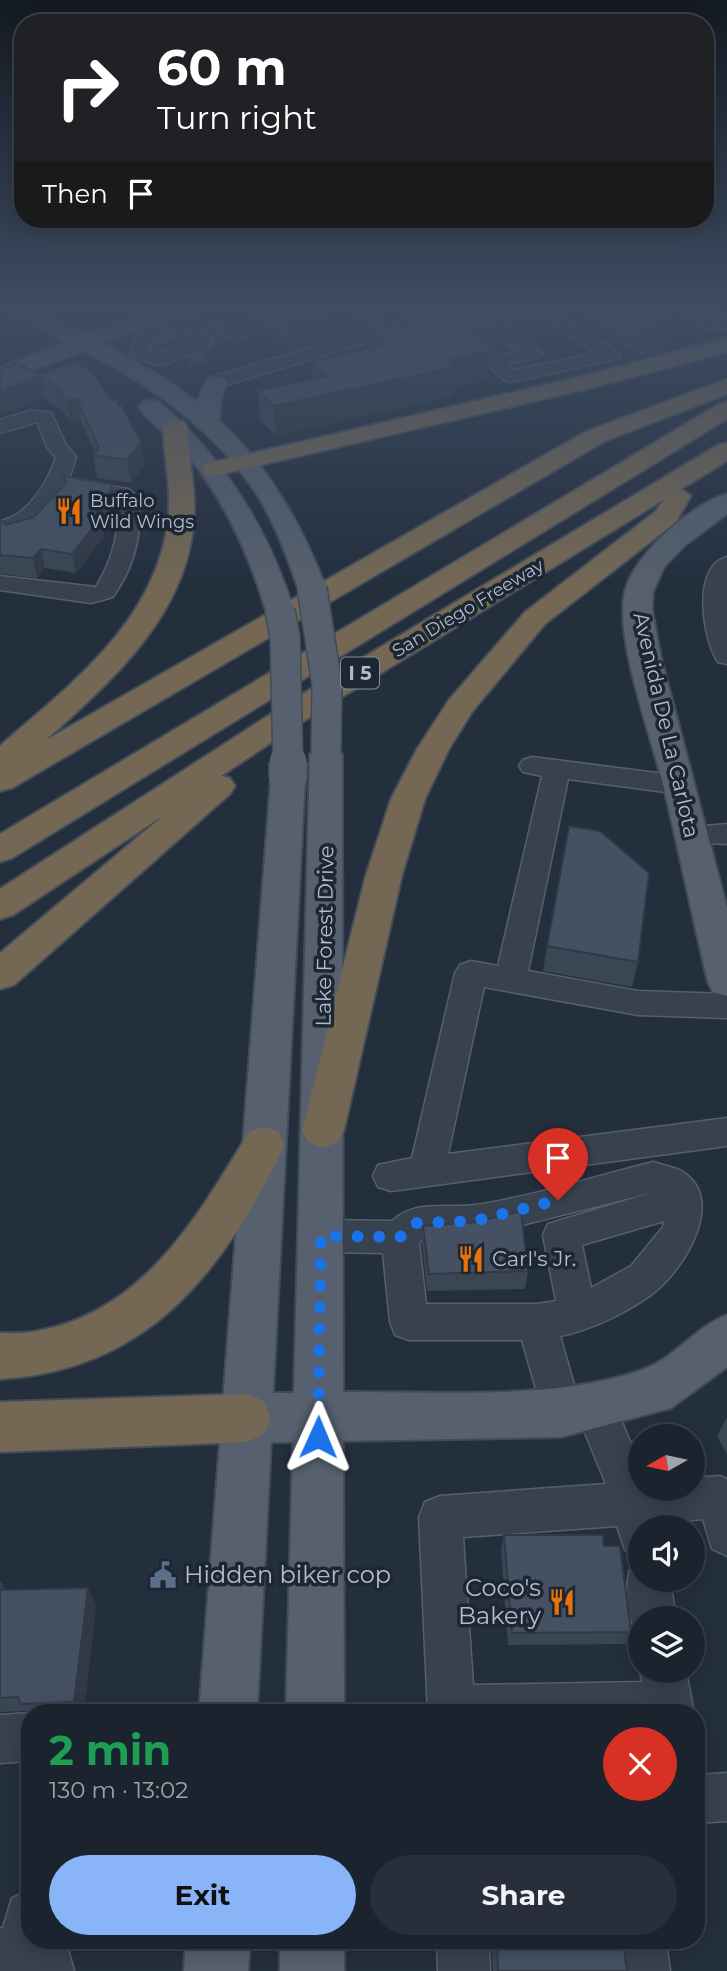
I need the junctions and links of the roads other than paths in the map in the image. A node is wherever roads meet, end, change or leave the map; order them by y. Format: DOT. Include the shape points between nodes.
graph roads {
  1 [pos="144,401"];
  2 [pos="184,401"];
  3 [pos="209,401"];
  4 [pos="506,401"];
  5 [pos="692,401"];
  6 [pos="707,401"];
  7 [pos="727,409"];
  8 [pos="206,420"];
  9 [pos="175,426"];
  10 [pos="0,427"];
  11 [pos="727,427"];
  12 [pos="727,450"];
  13 [pos="246,461"];
  14 [pos="214,469"];
  15 [pos="692,473"];
  16 [pos="57,484"];
  17 [pos="727,502"];
  18 [pos="0,528"];
  19 [pos="727,564"];
  20 [pos="0,583"];
  21 [pos="721,619"];
  22 [pos="727,657"];
  23 [pos="305,706"];
  24 [pos="0,764"];
  25 [pos="0,780"];
  26 [pos="680,785"];
  27 [pos="0,818"];
  28 [pos="709,835"];
  29 [pos="0,850"];
  30 [pos="0,879"];
  31 [pos="0,906"];
  32 [pos="0,975"];
  33 [pos="510,980"];
  34 [pos="727,982"];
  35 [pos="727,1006"];
  36 [pos="323,1130"];
  37 [pos="727,1132"];
  38 [pos="264,1145"];
  39 [pos="426,1172"];
  40 [pos="391,1176"];
  41 [pos="685,1199"];
  42 [pos="321,1236"];
  43 [pos="400,1237"];
  44 [pos="578,1315"];
  45 [pos="537,1322"];
  46 [pos="727,1337"];
  47 [pos="0,1356"];
  48 [pos="578,1410"];
  49 [pos="319,1416"];
  50 [pos="246,1418"];
  51 [pos="0,1427"];
  52 [pos="636,1515"];
  53 [pos="653,1515"];
  54 [pos="628,1519"];
  55 [pos="727,1534"];
  56 [pos="667,1697"];
  57 [pos="229,1704"];
  58 [pos="315,1704"];
  59 [pos="451,1704"];
  60 [pos="559,1704"];
  61 [pos="21,1738"];
  62 [pos="0,1739"];
  63 [pos="727,1797"];
  64 [pos="705,1798"];
  65 [pos="217,1949"];
  66 [pos="312,1949"];
  67 [pos="463,1949"];
  68 [pos="641,1949"];
  69 [pos="216,1971"];
  70 [pos="312,1971"];
  71 [pos="464,1971"];
  72 [pos="644,1971"];
  1 -- 9 [label="main road, Lake Forest Drive"];
  2 -- 8 [label="main road, Lake Forest Drive"];
  3 -- 8 [label="main road"];
  4 -- 13 [label="highway"];
  5 -- 25 [label="highway" via="596,436"];
  6 -- 27 [label="highway"];
  7 -- 29 [label="highway"];
  8 -- 13 [label="main road, Lake Forest Drive"];
  9 -- 14 [label="main road, Lake Forest Drive"];
  9 -- 24 [label="highway" via="182,520 176,554 158,597 111,664"];
  10 -- 16 [label="street" via="31,416 44,417 66,457"];
  11 -- 30 [label="highway"];
  12 -- 15 [label="highway, San Diego Freeway / I 5"];
  13 -- 14 [label="highway"];
  13 -- 36 [label="main road, Lake Forest Drive, bridge" via="281,510 303,560 312,588 327,685"];
  14 -- 38 [label="main road, Lake Forest Drive, bridge" via="260,553 285,638 288,778"];
  15 -- 23 [label="highway, San Diego Freeway / I 5"];
  15 -- 36 [label="highway" via="667,516 535,618 460,707 433,749 408,800 384,875"];
  16 -- 18 [label="street" via="20,524"];
  16 -- 20 [label="street" via="127,497 131,514 117,572 105,592 91,596"];
  17 -- 26 [label="main road, Avenida De La Carlota" via="659,556 639,593 642,634"];
  19 -- 21 [label="street" via="713,595"];
  21 -- 22 [label="street"];
  23 -- 31 [label="highway, San Diego Freeway / I 5"];
  23 -- 32 [label="highway"];
  26 -- 28 [label="main road, Avenida De La Carlota"];
  26 -- 33 [label="street" via="545,768"];
  28 -- 34 [label="main road, Avenida De La Carlota"];
  33 -- 35 [label="street" via="638,1003"];
  33 -- 39 [label="street" via="471,974"];
  36 -- 42 [label="main road, Lake Forest Drive"];
  37 -- 39 [label="street"];
  38 -- 47 [label="highway" via="205,1243 178,1276 141,1308 38,1354"];
  38 -- 50 [label="main road, Lake Forest Drive"];
  39 -- 40 [label="street"];
  41 -- 43 [label="street" via="671,1183 653,1177 474,1221 415,1223"];
  41 -- 44 [label="street" via="680,1233 645,1278"];
  41 -- 44 [label="street" via="561,1235"];
  42 -- 43 [label="street"];
  42 -- 49 [label="main road, Lake Forest Drive"];
  43 -- 45 [label="street" via="409,1322"];
  44 -- 45 [label="street"];
  45 -- 48 [label="street"];
  46 -- 48 [label="main road" via="654,1391"];
  48 -- 49 [label="main road"];
  48 -- 52 [label="street"];
  49 -- 50 [label="main road"];
  49 -- 58 [label="main road, Lake Forest Drive"];
  50 -- 51 [label="highway"];
  50 -- 57 [label="main road, Lake Forest Drive"];
  53 -- 55 [label="street" via="720,1497"];
  54 -- 59 [label="street" via="440,1517"];
  56 -- 60 [label="street"];
  61 -- 62 [label="street"];
  63 -- 64 [label="street"];
  65 -- 69 [label="main road"];
  66 -- 70 [label="main road"];
  67 -- 71 [label="street"];
  68 -- 72 [label="street"];
}
